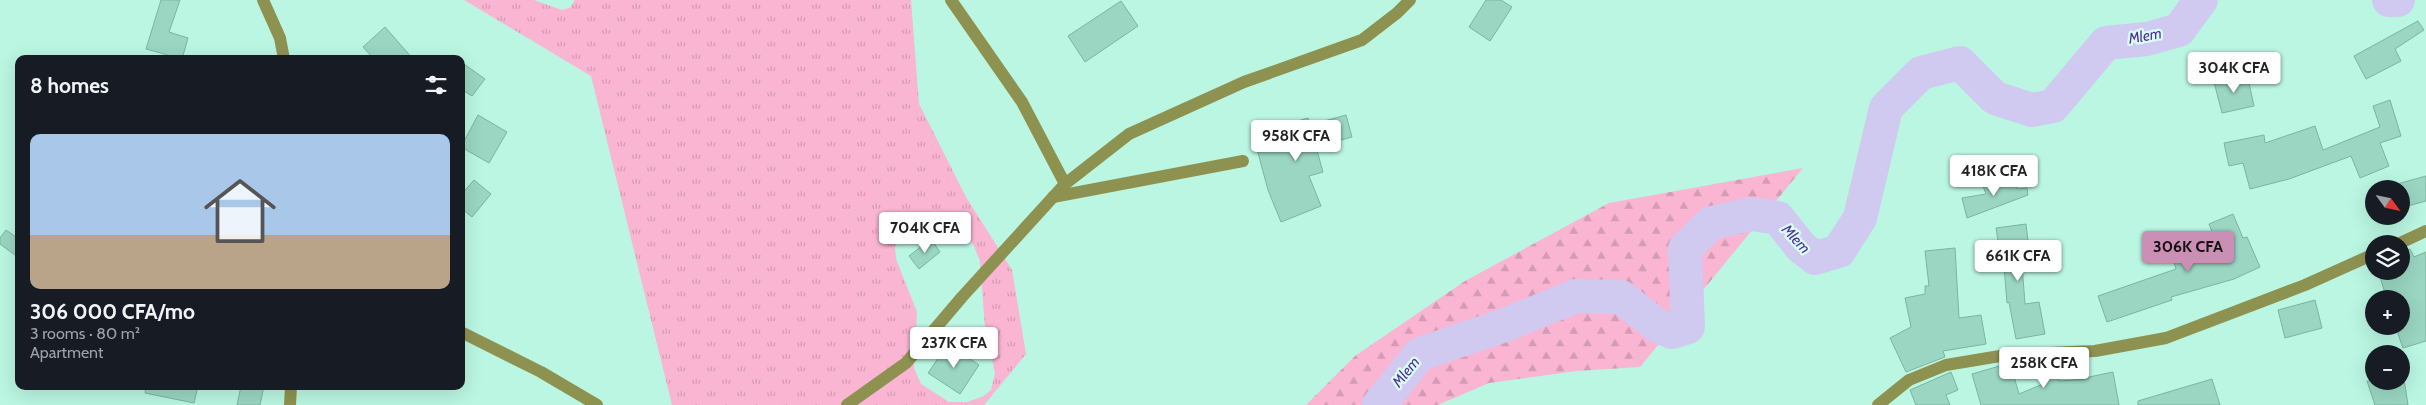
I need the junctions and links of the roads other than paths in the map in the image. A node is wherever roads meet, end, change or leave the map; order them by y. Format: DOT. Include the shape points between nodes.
graph roads {
  1 [pos="263,0"];
  2 [pos="951,0"];
  3 [pos="1410,0"];
  4 [pos="283,55"];
  5 [pos="1243,161"];
  6 [pos="1066,184"];
  7 [pos="1053,198"];
  8 [pos="2426,231"];
  9 [pos="2410,238"];
  10 [pos="2365,258"];
  11 [pos="465,334"];
  12 [pos="291,390"];
  13 [pos="290,405"];
  14 [pos="597,405"];
  15 [pos="847,405"];
  16 [pos="1878,405"];
  1 -- 4 [label="street" via="280,38"];
  2 -- 6 [label="street" via="1022,102"];
  3 -- 6 [label="street" via="1362,40 1244,82 1129,134"];
  5 -- 7 [label="street"];
  6 -- 7 [label="street"];
  7 -- 15 [label="street" via="906,363"];
  8 -- 9 [label="street"];
  10 -- 16 [label="street" via="2305,285 2166,338 2095,351 2006,355 1946,365 1908,380"];
  11 -- 14 [label="street" via="541,372"];
  12 -- 13 [label="street"];
}
